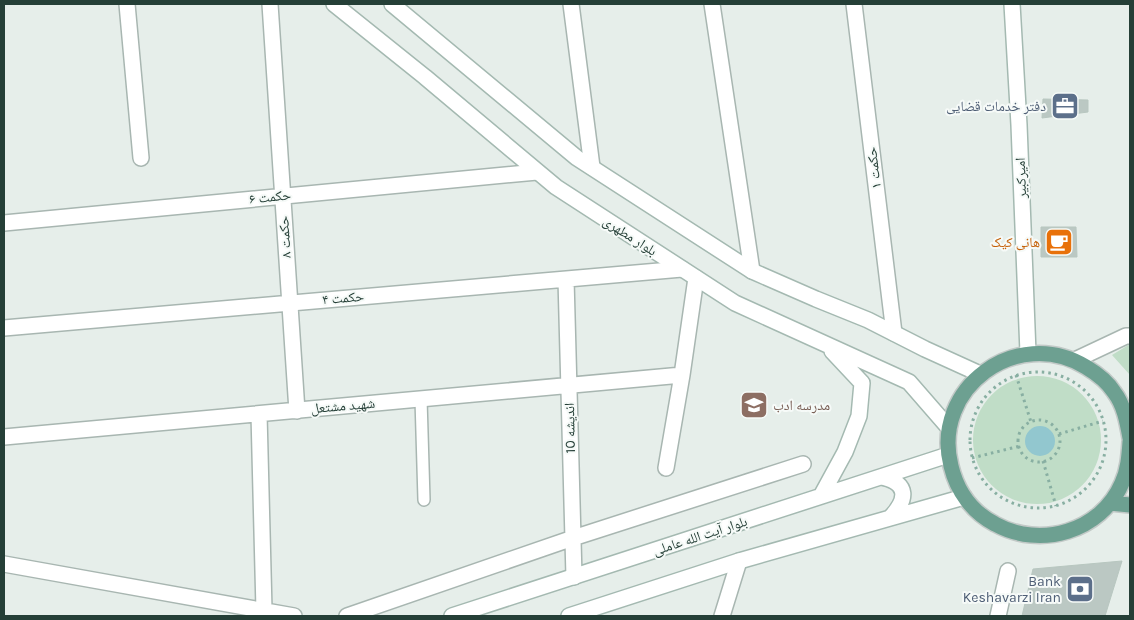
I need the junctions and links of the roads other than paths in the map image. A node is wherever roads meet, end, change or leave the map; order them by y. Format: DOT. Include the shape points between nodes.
graph roads {
  1 [pos="127,4"];
  2 [pos="270,4"];
  3 [pos="334,4"];
  4 [pos="392,4"];
  5 [pos="571,4"];
  6 [pos="712,4"];
  7 [pos="854,4"];
  8 [pos="1012,4"];
  9 [pos="408,11"];
  10 [pos="141,158"];
  11 [pos="592,167"];
  12 [pos="537,172"];
  13 [pos="282,196"];
  14 [pos="4,223"];
  15 [pos="682,269"];
  16 [pos="752,271"];
  17 [pos="696,278"];
  18 [pos="566,279"];
  19 [pos="290,303"];
  20 [pos="4,328"];
  21 [pos="894,333"];
  22 [pos="1130,336"];
  23 [pos="827,346"];
  24 [pos="1028,353"];
  25 [pos="1075,360"];
  26 [pos="980,374"];
  27 [pos="682,375"];
  28 [pos="569,386"];
  29 [pos="421,399"];
  30 [pos="297,410"];
  31 [pos="259,414"];
  32 [pos="949,428"];
  33 [pos="4,437"];
  34 [pos="1130,438"];
  35 [pos="1130,442"];
  36 [pos="948,455"];
  37 [pos="803,464"];
  38 [pos="666,468"];
  39 [pos="881,476"];
  40 [pos="821,496"];
  41 [pos="964,497"];
  42 [pos="424,500"];
  43 [pos="1110,503"];
  44 [pos="1130,505"];
  45 [pos="890,518"];
  46 [pos="573,538"];
  47 [pos="739,561"];
  48 [pos="4,564"];
  49 [pos="1008,571"];
  50 [pos="574,577"];
  51 [pos="264,610"];
  52 [pos="294,616"];
  53 [pos="347,616"];
  54 [pos="452,616"];
  55 [pos="569,616"];
  56 [pos="722,616"];
  57 [pos="998,616"];
  1 -- 10 [label="street"];
  2 -- 13 [label="street, حکمت ۸"];
  3 -- 12 [label="street, بلوار مطهری"];
  4 -- 9 [label="street"];
  5 -- 11 [label="street"];
  6 -- 16 [label="street"];
  7 -- 21 [label="street, حکمت ۱"];
  8 -- 24 [label="street, امیرکبیر"];
  9 -- 11 [label="street" via="577,158"];
  11 -- 16 [label="street"];
  12 -- 13 [label="street, حکمت ۶"];
  12 -- 15 [label="street, بلوار مطهری"];
  13 -- 14 [label="street, حکمت ۶"];
  13 -- 19 [label="street, حکمت ۸"];
  15 -- 17 [label="street, بلوار مطهری"];
  15 -- 18 [label="street, حکمت ۴"];
  16 -- 21 [label="street"];
  17 -- 23 [label="street, بلوار مطهری" via="735,303"];
  17 -- 27 [label="street"];
  18 -- 19 [label="street, حکمت ۴"];
  18 -- 28 [label="street, اندیشه 10"];
  19 -- 20 [label="street, حکمت ۴"];
  19 -- 30 [label="street, حکمت ۸"];
  21 -- 26 [label="street"];
  22 -- 25 [label="street"];
  23 -- 32 [label="street, بلوار مطهری" via="909,382"];
  23 -- 40 [label="street" via="862,383 859,416 845,452"];
  24 -- 25 [label="main road" via="1052,354"];
  24 -- 26 [label="main road" via="1002,360"];
  25 -- 34 [label="main road" via="1097,373 1114,392 1125,414"];
  26 -- 32 [label="main road" via="960,398"];
  27 -- 28 [label="street, شهید مشتعل"];
  27 -- 38 [label="street"];
  28 -- 29 [label="street, شهید مشتعل"];
  28 -- 46 [label="street, اندیشه 10"];
  29 -- 30 [label="street, شهید مشتعل"];
  29 -- 42 [label="lane"];
  30 -- 31 [label="street, شهید مشتعل"];
  31 -- 33 [label="street, شهید مشتعل"];
  31 -- 51 [label="street"];
  32 -- 36 [label="main road"];
  35 -- 43 [label="main road" via="1129,461 1122,483"];
  36 -- 39 [label="street, بلوار آیت‌ الله عاملی"];
  36 -- 41 [label="main road" via="953,477"];
  37 -- 46 [label="street"];
  39 -- 40 [label="street, بلوار آیت‌ الله عاملی"];
  39 -- 45 [label="street" via="893,479 904,497 900,508"];
  40 -- 50 [label="street, بلوار آیت‌ الله عاملی"];
  41 -- 43 [label="main road" via="983,518 1008,531 1036,537 1064,533 1089,522"];
  41 -- 45 [label="street"];
  43 -- 44 [label="main road"];
  45 -- 47 [label="street"];
  46 -- 50 [label="street, اندیشه 10"];
  46 -- 53 [label="street"];
  47 -- 55 [label="street"];
  47 -- 56 [label="street"];
  48 -- 51 [label="street"];
  49 -- 57 [label="street"];
  50 -- 54 [label="street, بلوار آیت‌ الله عاملی"];
  51 -- 52 [label="street"];
}
